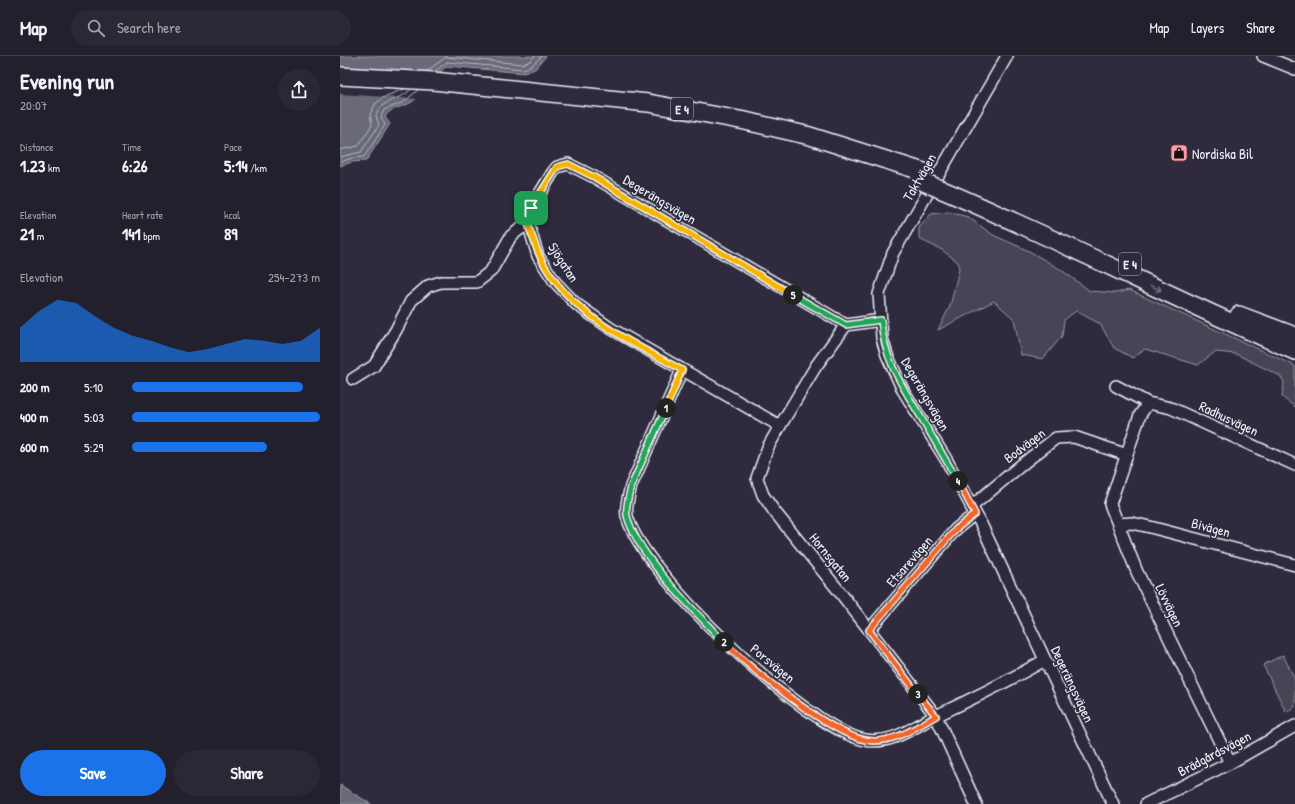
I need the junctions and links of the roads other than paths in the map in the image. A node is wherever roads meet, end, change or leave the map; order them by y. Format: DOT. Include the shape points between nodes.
graph roads {
  1 [pos="1263,56"];
  2 [pos="1004,57"];
  3 [pos="1295,69"];
  4 [pos="340,76"];
  5 [pos="340,85"];
  6 [pos="432,86"];
  7 [pos="942,185"];
  8 [pos="528,223"];
  9 [pos="1238,314"];
  10 [pos="881,320"];
  11 [pos="846,325"];
  12 [pos="1260,336"];
  13 [pos="1295,336"];
  14 [pos="1295,341"];
  15 [pos="1295,351"];
  16 [pos="1295,354"];
  17 [pos="682,370"];
  18 [pos="353,380"];
  19 [pos="1116,386"];
  20 [pos="1148,403"];
  21 [pos="780,426"];
  22 [pos="1127,455"];
  23 [pos="1295,465"];
  24 [pos="973,510"];
  25 [pos="1118,524"];
  26 [pos="1295,565"];
  27 [pos="869,630"];
  28 [pos="1045,660"];
  29 [pos="936,716"];
  30 [pos="1295,726"];
  31 [pos="1230,763"];
  32 [pos="976,804"];
  33 [pos="1113,804"];
  34 [pos="1146,804"];
  1 -- 3 [label="street"];
  2 -- 10 [label="street, Taktvägen" via="893,253 879,294"];
  4 -- 6 [label="highway, E 4"];
  5 -- 6 [label="highway, E 4"];
  6 -- 7 [label="highway, E 4, bridge" via="553,100 723,125 921,176"];
  7 -- 9 [label="highway, E 4"];
  7 -- 12 [label="highway, E 4, one-way"];
  8 -- 11 [label="street, Degerängsvägen" via="531,208 553,172 562,164 568,164"];
  8 -- 17 [label="street, Sjögatan" via="538,256 555,282 576,304 610,328"];
  8 -- 18 [label="street" via="511,236 491,271 476,282 442,282 428,286 411,301 374,366"];
  9 -- 13 [label="highway, E 4"];
  9 -- 14 [label="highway, E 4"];
  10 -- 11 [label="street"];
  10 -- 24 [label="street, Degerängsvägen" via="882,338 898,379"];
  11 -- 21 [label="street, Hornsgatan" via="816,366"];
  12 -- 15 [label="highway, E 4"];
  12 -- 16 [label="highway, E 4"];
  17 -- 21 [label="street, Sjögatan"];
  17 -- 29 [label="street, Porsvägen" via="631,486 628,500 627,515 634,534 656,567 726,644 771,682 834,727 865,740 886,740 908,733"];
  19 -- 20 [label="street, Radhusvägen"];
  20 -- 22 [label="street" via="1140,416"];
  20 -- 23 [label="street, Radhusvägen" via="1171,408"];
  21 -- 27 [label="street, Hornsgatan" via="768,447 757,478 763,495"];
  22 -- 24 [label="street, Bodvägen" via="1074,437 1056,438 1025,462"];
  22 -- 25 [label="street, Lövvägen" via="1110,504"];
  24 -- 27 [label="street, Etsarevägen"];
  24 -- 28 [label="street, Degerängsvägen"];
  25 -- 26 [label="street, Bivägen" via="1132,523"];
  25 -- 31 [label="street, Lövvägen" via="1137,572"];
  27 -- 29 [label="street, Hornsgatan"];
  28 -- 29 [label="street, Porsvägen" via="978,697"];
  28 -- 33 [label="street, Degerängsvägen"];
  29 -- 32 [label="street, Hornsgatan"];
  30 -- 31 [label="street, Brädgårdsvägen"];
  31 -- 34 [label="street, Brädgårdsvägen"];
}
